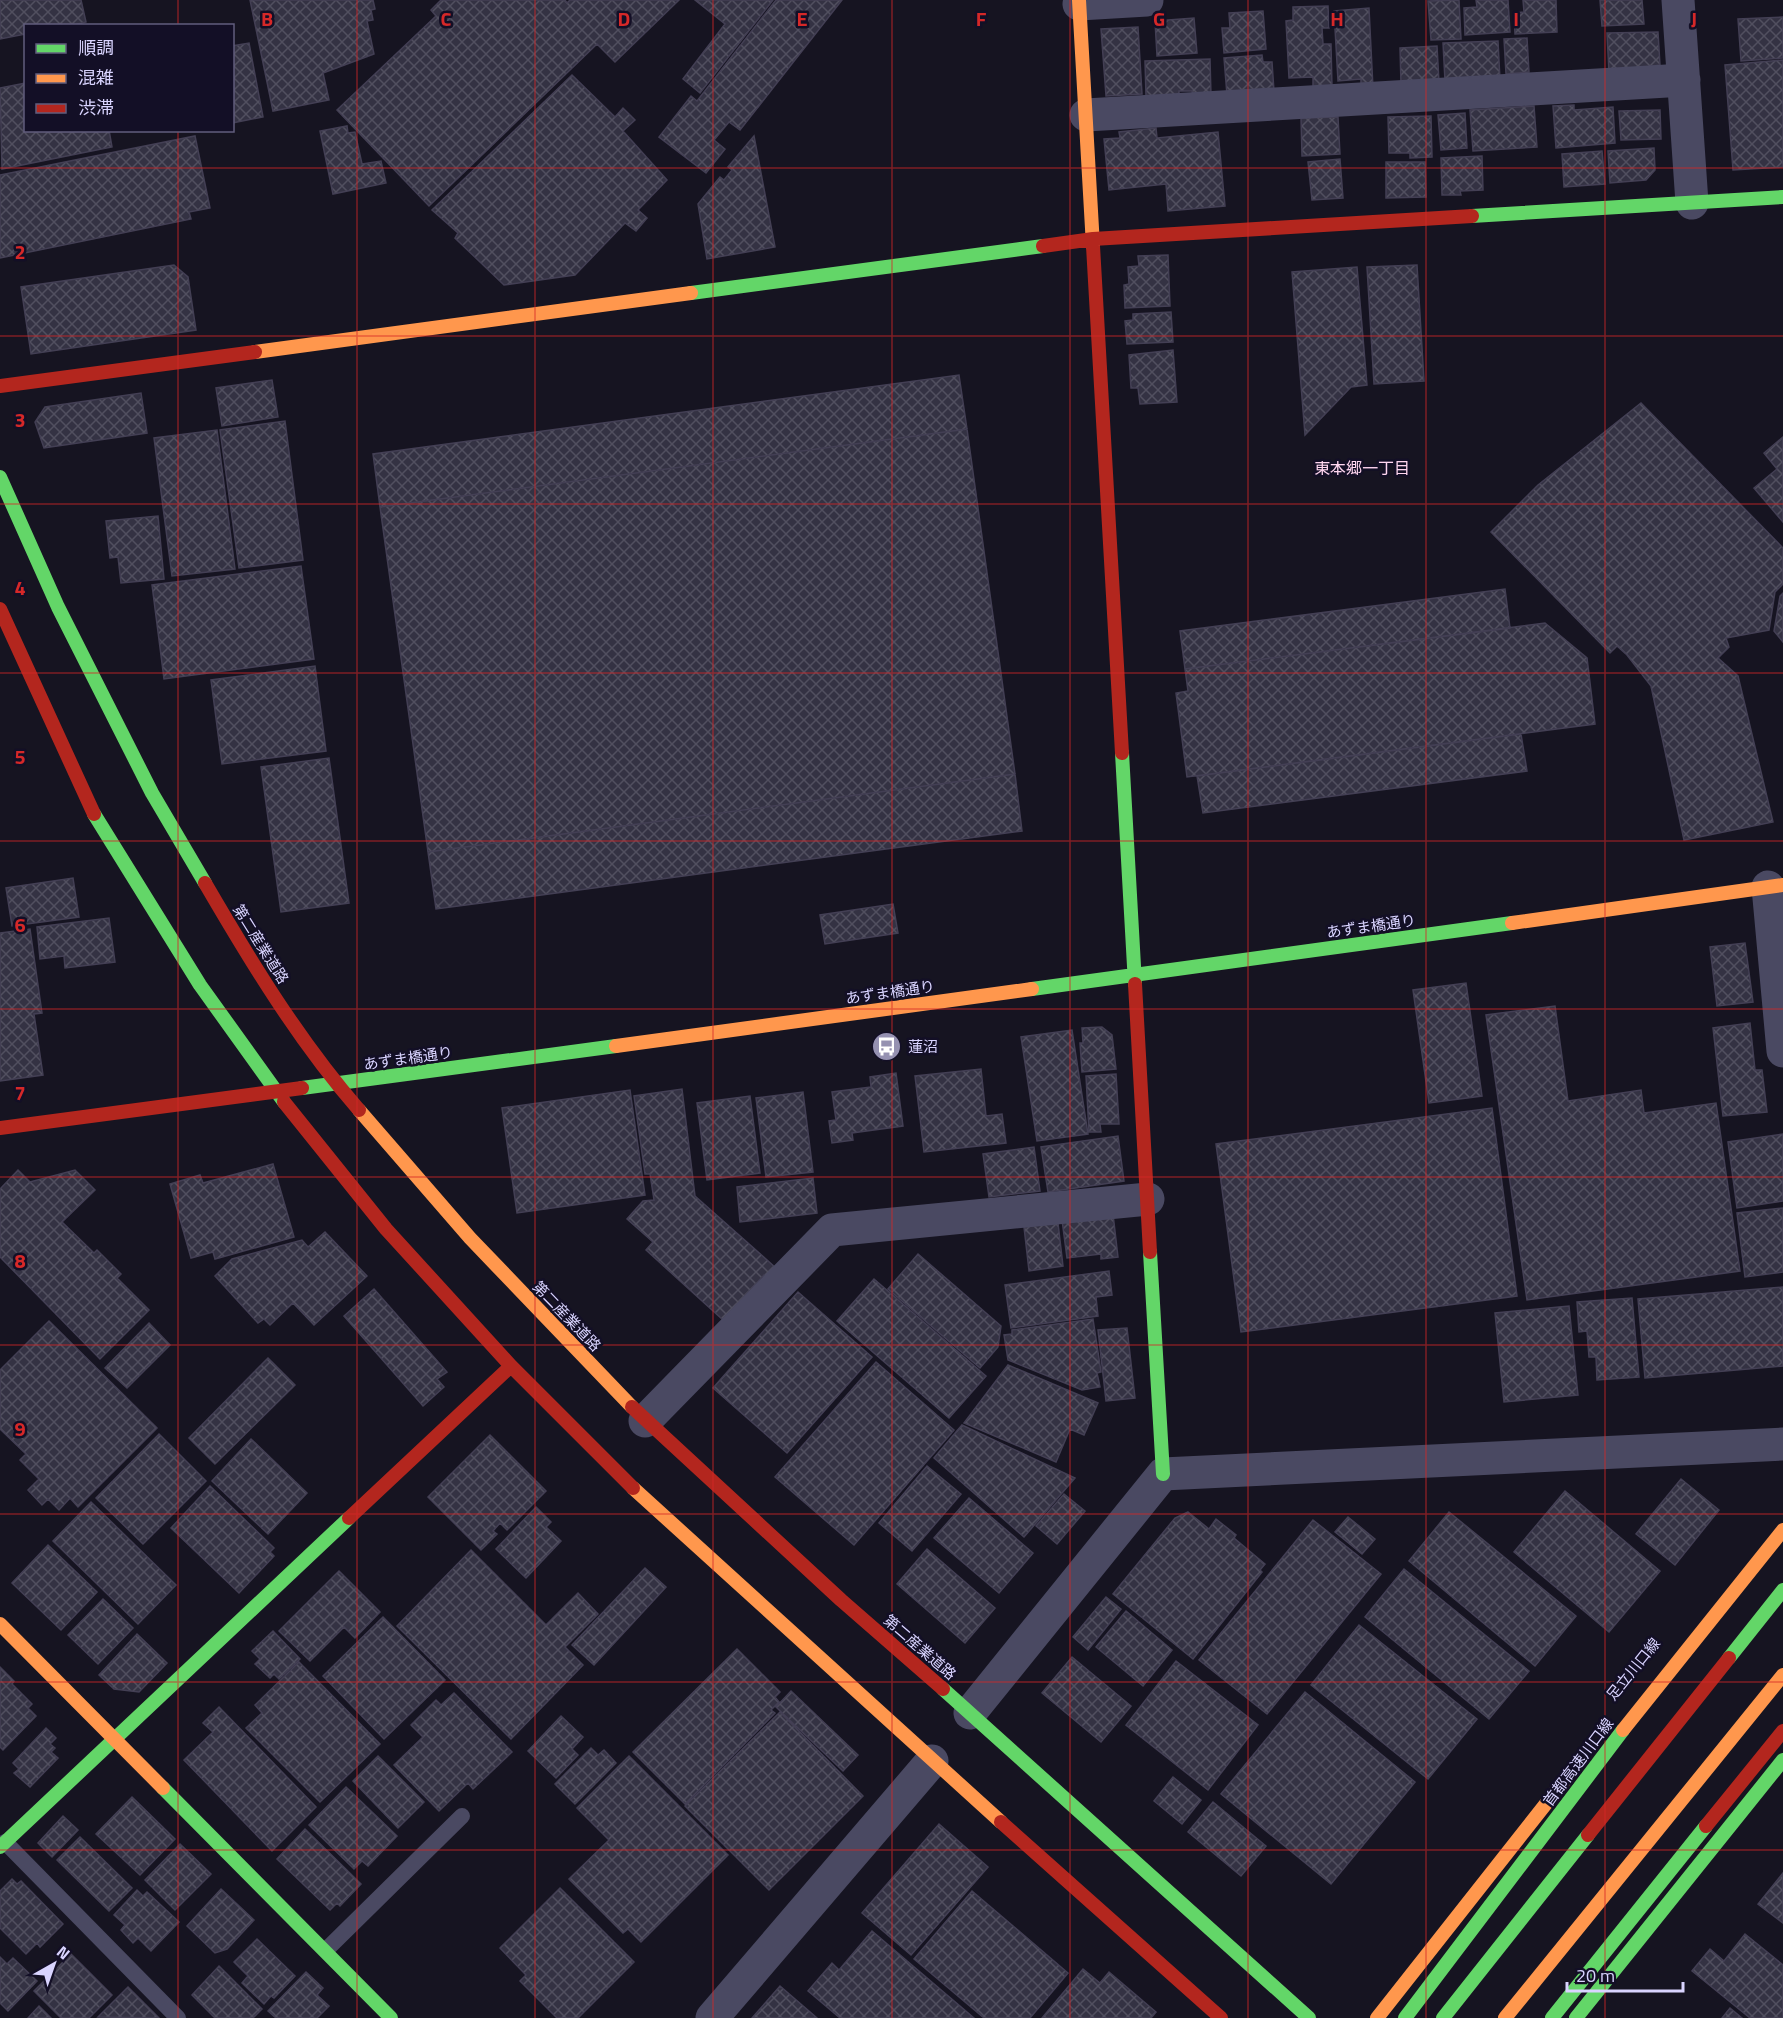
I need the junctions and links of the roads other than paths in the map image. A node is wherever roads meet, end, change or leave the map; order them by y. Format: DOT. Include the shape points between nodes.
graph roads {
  1 [pos="1147,0"];
  2 [pos="1678,0"];
  3 [pos="1079,2"];
  4 [pos="1684,80"];
  5 [pos="1086,115"];
  6 [pos="1783,197"];
  7 [pos="1692,202"];
  8 [pos="1093,239"];
  9 [pos="0,386"];
  10 [pos="0,477"];
  11 [pos="0,609"];
  12 [pos="1775,886"];
  13 [pos="1135,975"];
  14 [pos="1783,1051"];
  15 [pos="337,1085"];
  16 [pos="275,1091"];
  17 [pos="0,1128"];
  18 [pos="1148,1199"];
  19 [pos="511,1366"];
  20 [pos="645,1421"];
  21 [pos="1783,1444"];
  22 [pos="1163,1474"];
  23 [pos="1783,1513"];
  24 [pos="1783,1530"];
  25 [pos="1783,1590"];
  26 [pos="0,1624"];
  27 [pos="1670,1649"];
  28 [pos="1783,1675"];
  29 [pos="970,1713"];
  30 [pos="1783,1731"];
  31 [pos="113,1741"];
  32 [pos="1589,1750"];
  33 [pos="1783,1760"];
  34 [pos="932,1761"];
  35 [pos="462,1816"];
  36 [pos="3,1844"];
  37 [pos="326,1950"];
  38 [pos="178,2018"];
  39 [pos="391,2018"];
  40 [pos="712,2018"];
  41 [pos="1221,2018"];
  42 [pos="1309,2018"];
  43 [pos="1377,2018"];
  44 [pos="1405,2018"];
  45 [pos="1443,2018"];
  46 [pos="1505,2018"];
  47 [pos="1552,2018"];
  48 [pos="1576,2018"];
  1 -- 3 [label="street"];
  2 -- 4 [label="street"];
  3 -- 5 [label="main road"];
  4 -- 5 [label="street"];
  4 -- 7 [label="street"];
  5 -- 8 [label="main road"];
  6 -- 7 [label="main road"];
  7 -- 8 [label="main road"];
  8 -- 9 [label="main road"];
  8 -- 13 [label="main road"];
  10 -- 15 [label="main road, 第二産業道路" via="58,607 152,793 257,972"];
  11 -- 16 [label="main road" via="95,816 200,985"];
  12 -- 13 [label="main road, あずま橋通り"];
  12 -- 14 [label="street"];
  13 -- 15 [label="main road, あずま橋通り"];
  13 -- 18 [label="main road"];
  15 -- 16 [label="main road, あずま橋通り"];
  15 -- 20 [label="main road, 第二産業道路" via="470,1238"];
  16 -- 17 [label="main road, あずま橋通り"];
  16 -- 19 [label="main road" via="386,1229"];
  18 -- 20 [label="street" via="832,1230"];
  18 -- 22 [label="main road"];
  19 -- 31 [label="main road"];
  19 -- 34 [label="main road" via="609,1466"];
  20 -- 29 [label="main road, 第二産業道路"];
  21 -- 22 [label="street"];
  22 -- 29 [label="street"];
  23 -- 27 [label="main road, 足立川口線"];
  24 -- 44 [label="main road, 首都高速川口線" via="1646,1701"];
  25 -- 45 [label="main road"];
  26 -- 31 [label="main road"];
  28 -- 46 [label="main road"];
  29 -- 42 [label="main road, 第二産業道路"];
  30 -- 47 [label="main road"];
  31 -- 36 [label="main road"];
  31 -- 37 [label="main road"];
  32 -- 43 [label="main road"];
  33 -- 48 [label="main road"];
  34 -- 40 [label="street"];
  34 -- 41 [label="main road"];
  35 -- 37 [label="lane"];
  36 -- 38 [label="lane"];
  37 -- 39 [label="main road"];
}
